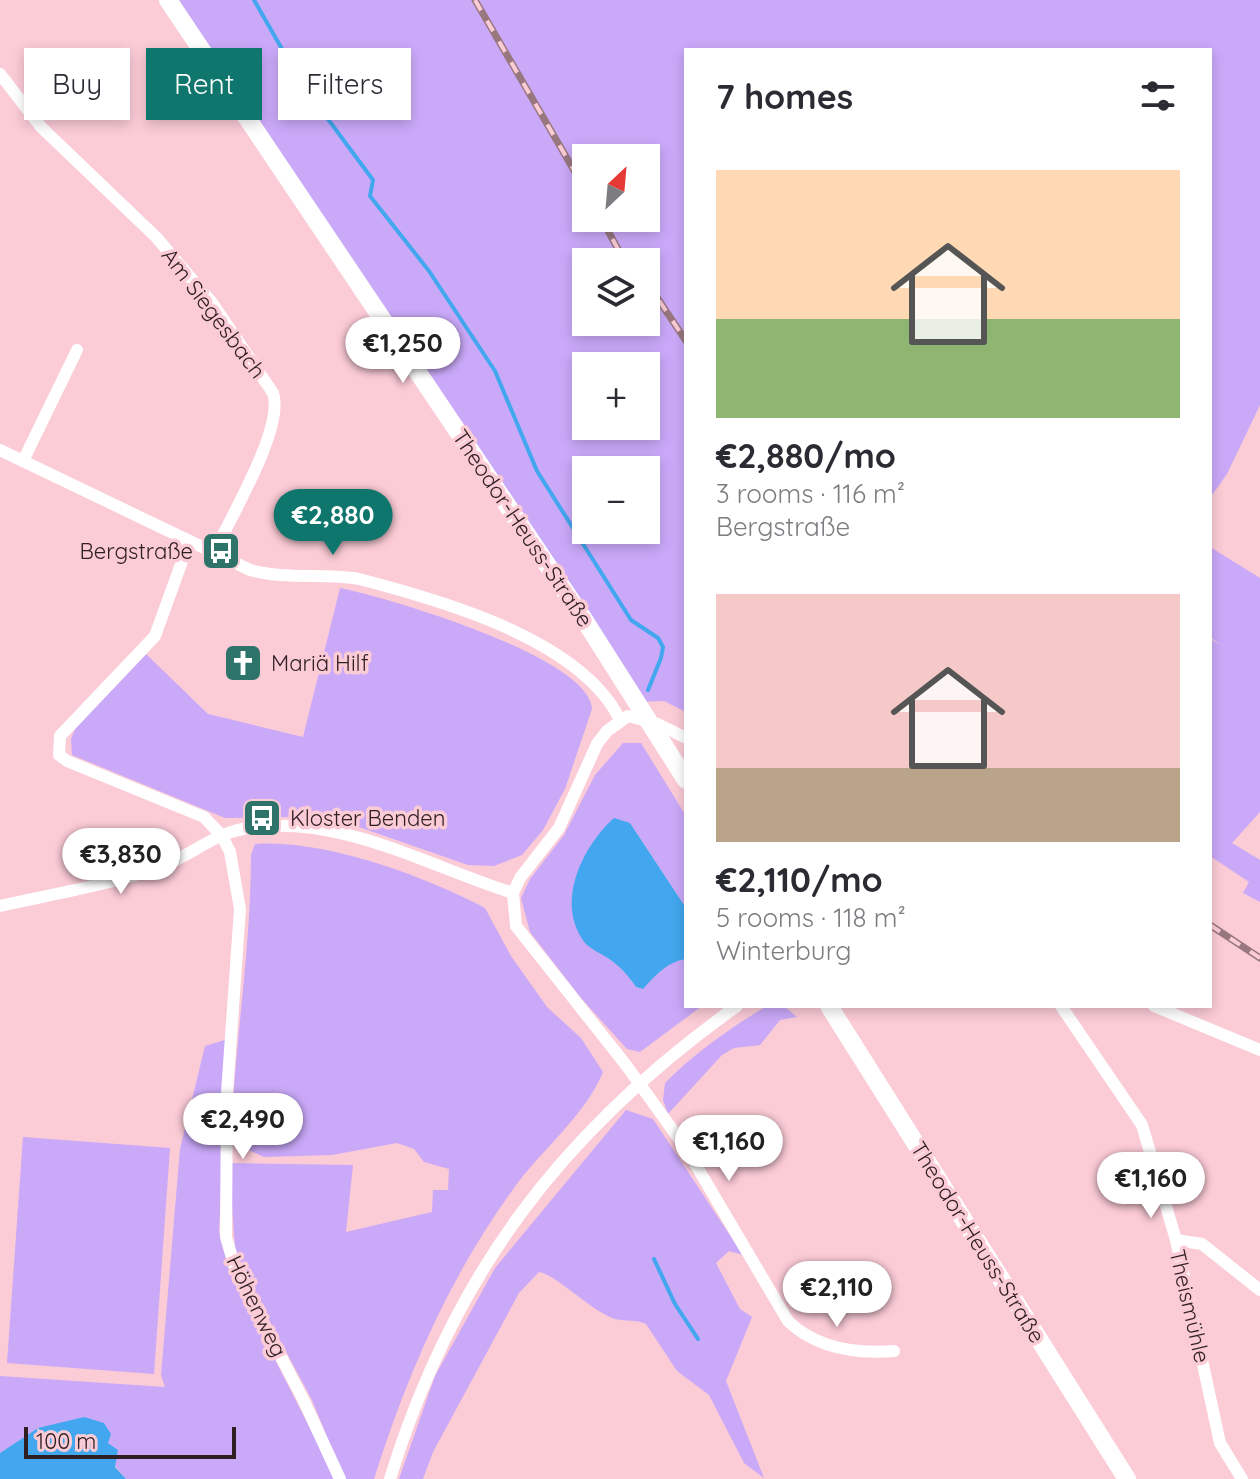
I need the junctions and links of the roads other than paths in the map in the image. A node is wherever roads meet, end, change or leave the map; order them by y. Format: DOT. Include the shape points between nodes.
graph roads {
  1 [pos="168,0"];
  2 [pos="0,74"];
  3 [pos="77,350"];
  4 [pos="0,450"];
  5 [pos="23,461"];
  6 [pos="189,542"];
  7 [pos="214,553"];
  8 [pos="620,720"];
  9 [pos="684,737"];
  10 [pos="684,777"];
  11 [pos="222,836"];
  12 [pos="513,893"];
  13 [pos="0,906"];
  14 [pos="734,1008"];
  15 [pos="830,1008"];
  16 [pos="1062,1008"];
  17 [pos="1159,1008"];
  18 [pos="1260,1050"];
  19 [pos="639,1084"];
  20 [pos="1176,1240"];
  21 [pos="1260,1290"];
  22 [pos="894,1351"];
  23 [pos="340,1479"];
  24 [pos="390,1479"];
  25 [pos="1127,1479"];
  26 [pos="1242,1479"];
  1 -- 10 [label="main road, Theodor-Heuss-Straße"];
  2 -- 7 [label="street, Am Siegesbach" via="41,127 156,237 213,304 273,393 277,403 270,433"];
  3 -- 5 [label="street"];
  4 -- 5 [label="street"];
  5 -- 6 [label="street"];
  6 -- 7 [label="street"];
  6 -- 11 [label="street" via="155,636 57,745 67,761 204,817"];
  7 -- 8 [label="street" via="266,575 330,575 380,585 528,637 600,688"];
  8 -- 9 [label="street" via="628,716"];
  8 -- 12 [label="street" via="597,744 559,828"];
  11 -- 12 [label="street" via="263,827 346,835"];
  11 -- 13 [label="street" via="145,872"];
  11 -- 23 [label="street, Höhenweg" via="237,880 240,909 227,1093 226,1237 236,1271"];
  12 -- 19 [label="street" via="512,912 526,942"];
  14 -- 19 [label="street"];
  15 -- 25 [label="main road, Theodor-Heuss-Straße"];
  16 -- 20 [label="street, Theismühle" via="1142,1125"];
  17 -- 18 [label="street"];
  19 -- 22 [label="street" via="708,1183 788,1321 829,1345 860,1353"];
  19 -- 24 [label="street" via="517,1216 475,1280 426,1377"];
  20 -- 21 [label="street" via="1202,1244"];
  20 -- 26 [label="street, Theismühle" via="1220,1443"];
}
